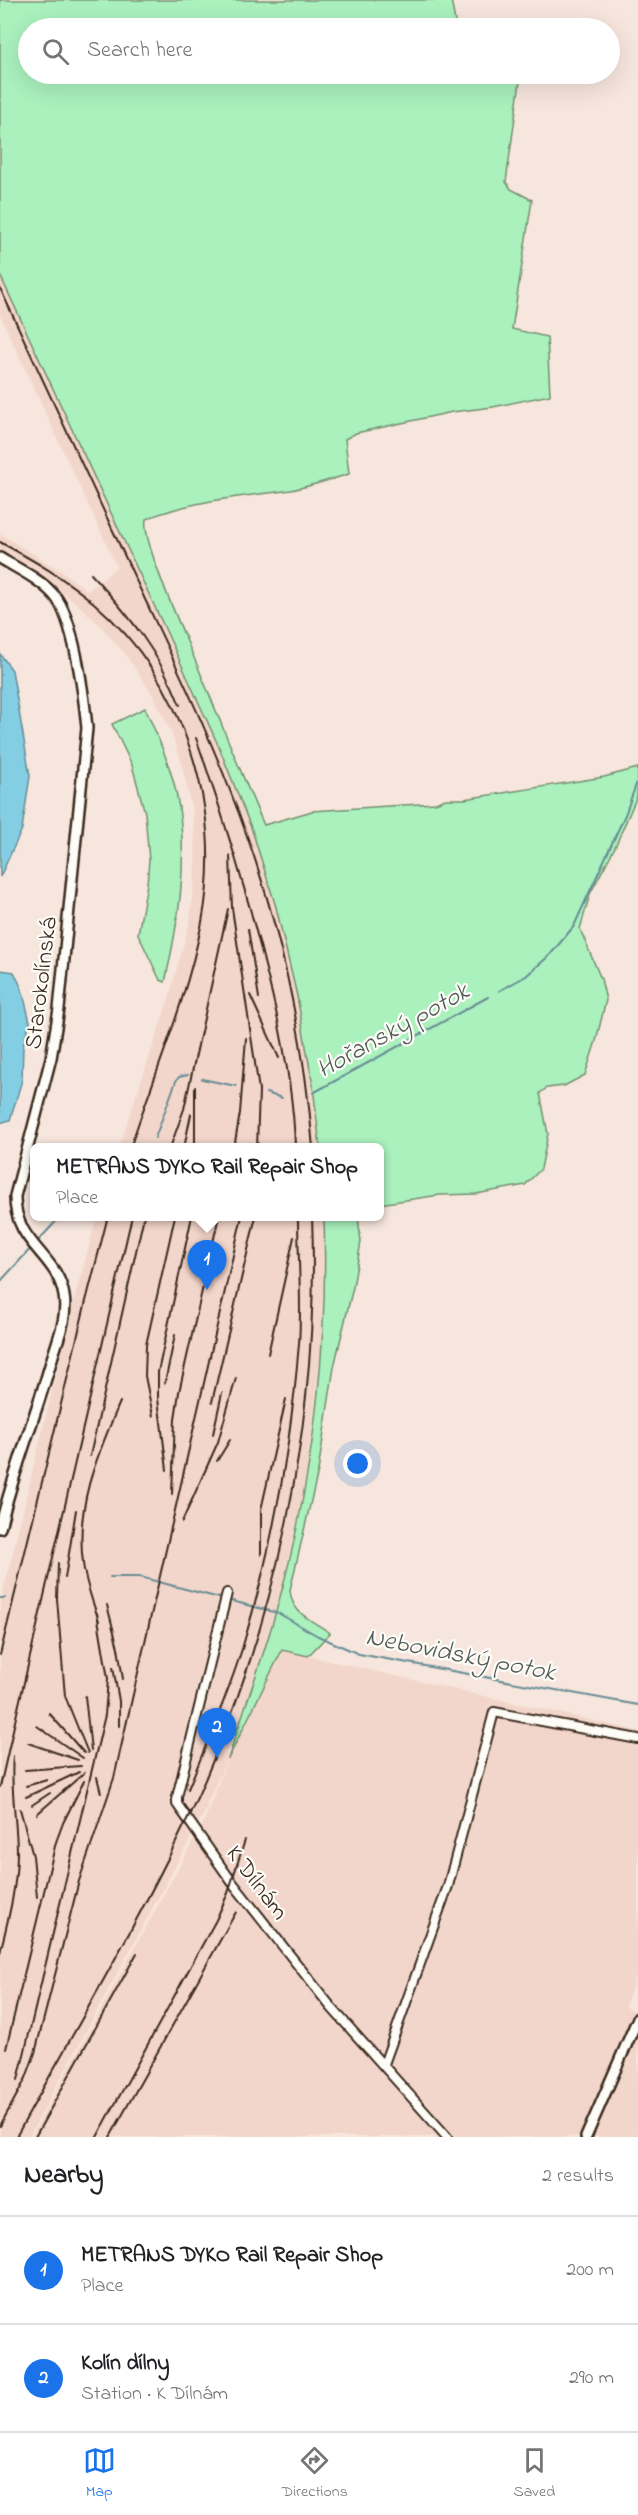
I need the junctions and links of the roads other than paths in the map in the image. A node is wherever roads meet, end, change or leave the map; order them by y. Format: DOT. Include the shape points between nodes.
graph roads {
  1 [pos="0,558"];
  2 [pos="0,1528"];
  3 [pos="227,1593"];
  4 [pos="638,1739"];
  5 [pos="638,2018"];
  6 [pos="384,2064"];
  7 [pos="447,2137"];
  8 [pos="586,2137"];
  1 -- 2 [label="street, Starokolínská" via="43,585 63,608 87,729 59,1008 51,1058 15,1196 15,1212 60,1282 65,1307"];
  3 -- 6 [label="street, K Dílnám" via="177,1804 268,1928 331,2007"];
  4 -- 6 [label="street" via="494,1712 448,1886"];
  5 -- 8 [label="street"];
  6 -- 7 [label="street, K Dílnám"];
}
